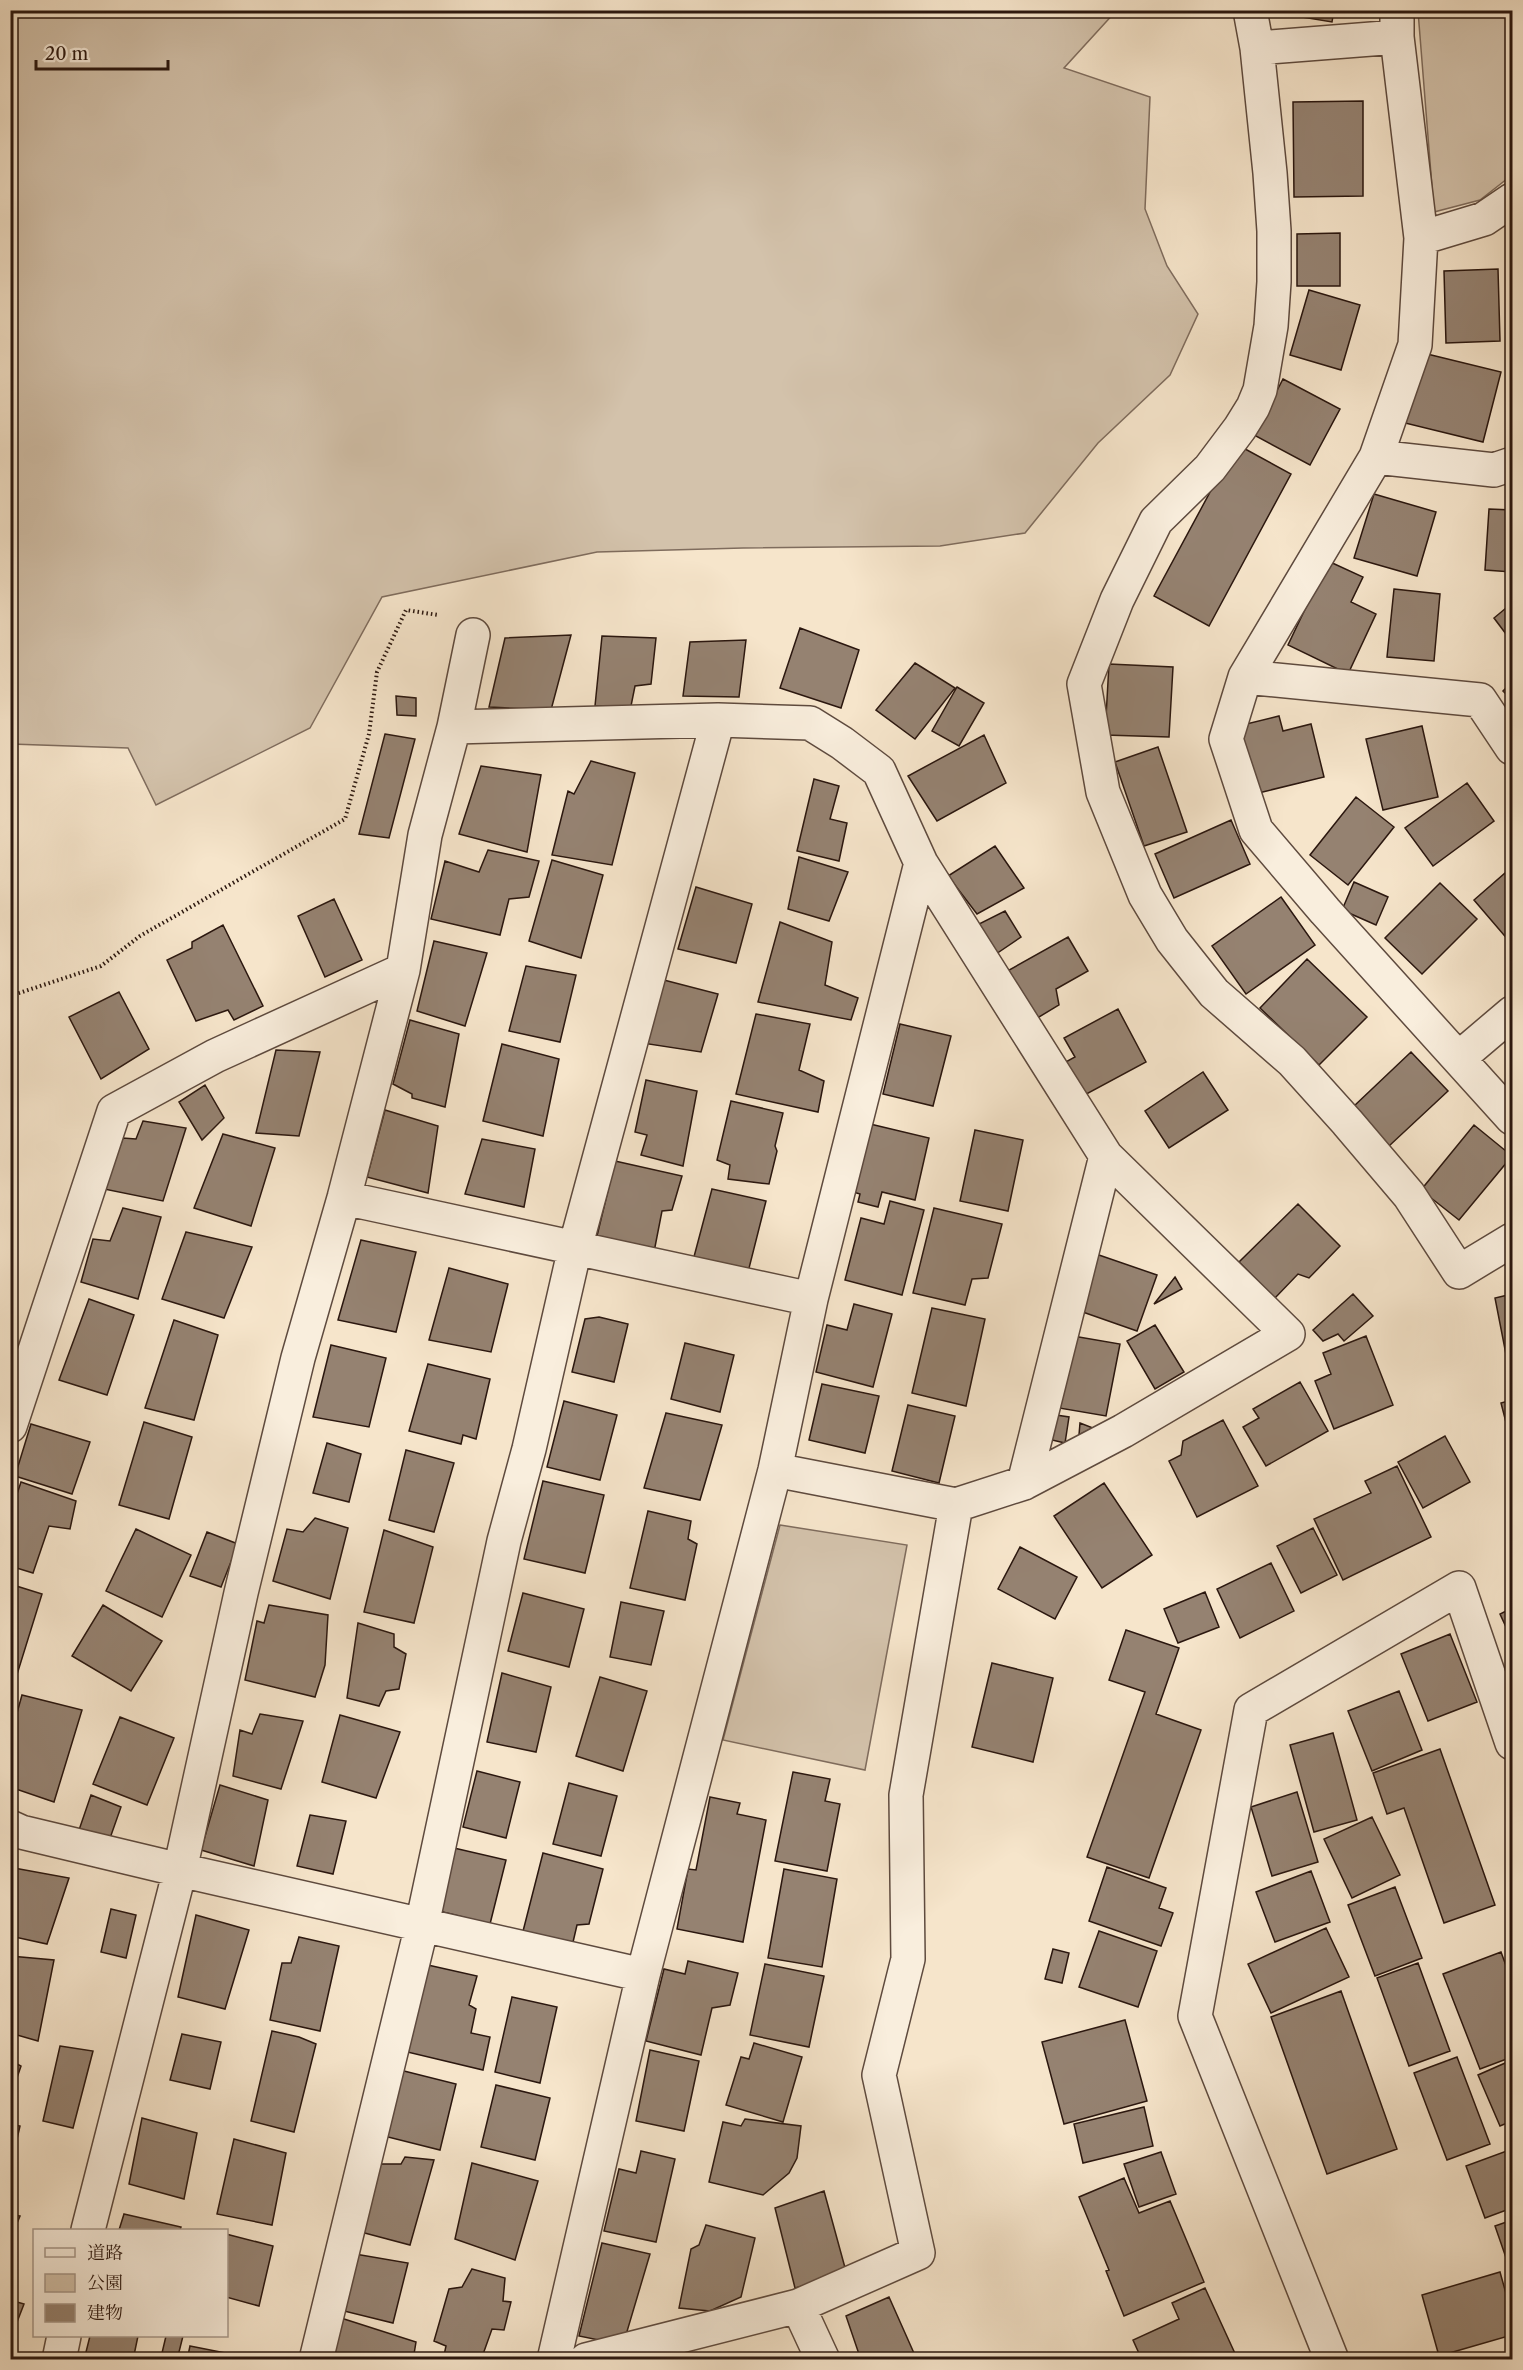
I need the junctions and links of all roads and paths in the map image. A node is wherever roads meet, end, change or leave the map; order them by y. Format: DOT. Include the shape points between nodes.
graph roads {
  1 [pos="1250,10"];
  2 [pos="1397,24"];
  3 [pos="1257,48"];
  4 [pos="1512,200"];
  5 [pos="1421,238"];
  6 [pos="1376,457"];
  7 [pos="1512,464"];
  8 [pos="473,635"];
  9 [pos="1245,677"];
  10 [pos="718,720"];
  11 [pos="454,727"];
  12 [pos="1512,748"];
  13 [pos="921,863"];
  14 [pos="403,970"];
  15 [pos="10,996"];
  16 [pos="1512,1013"];
  17 [pos="1459,1058"];
  18 [pos="1512,1118"];
  19 [pos="1106,1156"];
  20 [pos="344,1198"];
  21 [pos="1512,1240"];
  22 [pos="575,1248"];
  23 [pos="811,1299"];
  24 [pos="10,1426"];
  25 [pos="775,1470"];
  26 [pos="1023,1483"];
  27 [pos="956,1505"];
  28 [pos="1512,1743"];
  29 [pos="10,1827"];
  30 [pos="180,1870"];
  31 [pos="422,1926"];
  32 [pos="643,1975"];
  33 [pos="88,2229"];
  34 [pos="798,2306"];
  35 [pos="64,2337"];
  36 [pos="58,2360"];
  37 [pos="316,2360"];
  38 [pos="554,2360"];
  39 [pos="586,2360"];
  40 [pos="823,2360"];
  41 [pos="1332,2360"];
  1 -- 3 [label="street"];
  2 -- 3 [label="street"];
  2 -- 5 [label="street"];
  3 -- 21 [label="street" via="1274,231 1274,282 1266,363 1260,390 1240,428 1210,468 1156,521 1117,600 1084,684 1103,792 1145,895 1172,939 1214,993 1292,1061 1347,1122 1409,1195 1459,1272"];
  4 -- 5 [label="street" via="1484,219"];
  5 -- 6 [label="street" via="1415,345"];
  6 -- 7 [label="street" via="1494,470"];
  6 -- 9 [label="street"];
  8 -- 11 [label="street"];
  8 -- 15 [label="path" via="463,619 406,610 377,672 369,734 345,819 140,936 101,966"];
  9 -- 12 [label="street" via="1480,700"];
  9 -- 17 [label="street" via="1226,739 1256,830"];
  10 -- 11 [label="street"];
  10 -- 13 [label="street" via="810,723 842,743 879,771"];
  10 -- 22 [label="street"];
  11 -- 14 [label="street" via="425,835"];
  13 -- 19 [label="street"];
  13 -- 23 [label="street"];
  14 -- 20 [label="street"];
  14 -- 24 [label="street" via="215,1056 114,1111"];
  16 -- 17 [label="street"];
  17 -- 18 [label="street"];
  19 -- 26 [label="street"];
  19 -- 26 [label="street" via="1288,1334 1123,1431"];
  20 -- 22 [label="street"];
  20 -- 30 [label="street" via="298,1358"];
  22 -- 23 [label="street"];
  22 -- 31 [label="street" via="504,1541"];
  23 -- 25 [label="street"];
  25 -- 27 [label="street"];
  25 -- 32 [label="street"];
  26 -- 27 [label="street"];
  27 -- 34 [label="street" via="906,1795 908,1959 879,2075 918,2253"];
  28 -- 41 [label="street" via="1460,1588 1251,1710 1195,2016"];
  29 -- 30 [label="street"];
  30 -- 31 [label="street"];
  30 -- 33 [label="street"];
  31 -- 32 [label="street"];
  31 -- 37 [label="street"];
  32 -- 38 [label="street"];
  34 -- 39 [label="street"];
  34 -- 40 [label="street"];
  35 -- 36 [label="street"];
}
